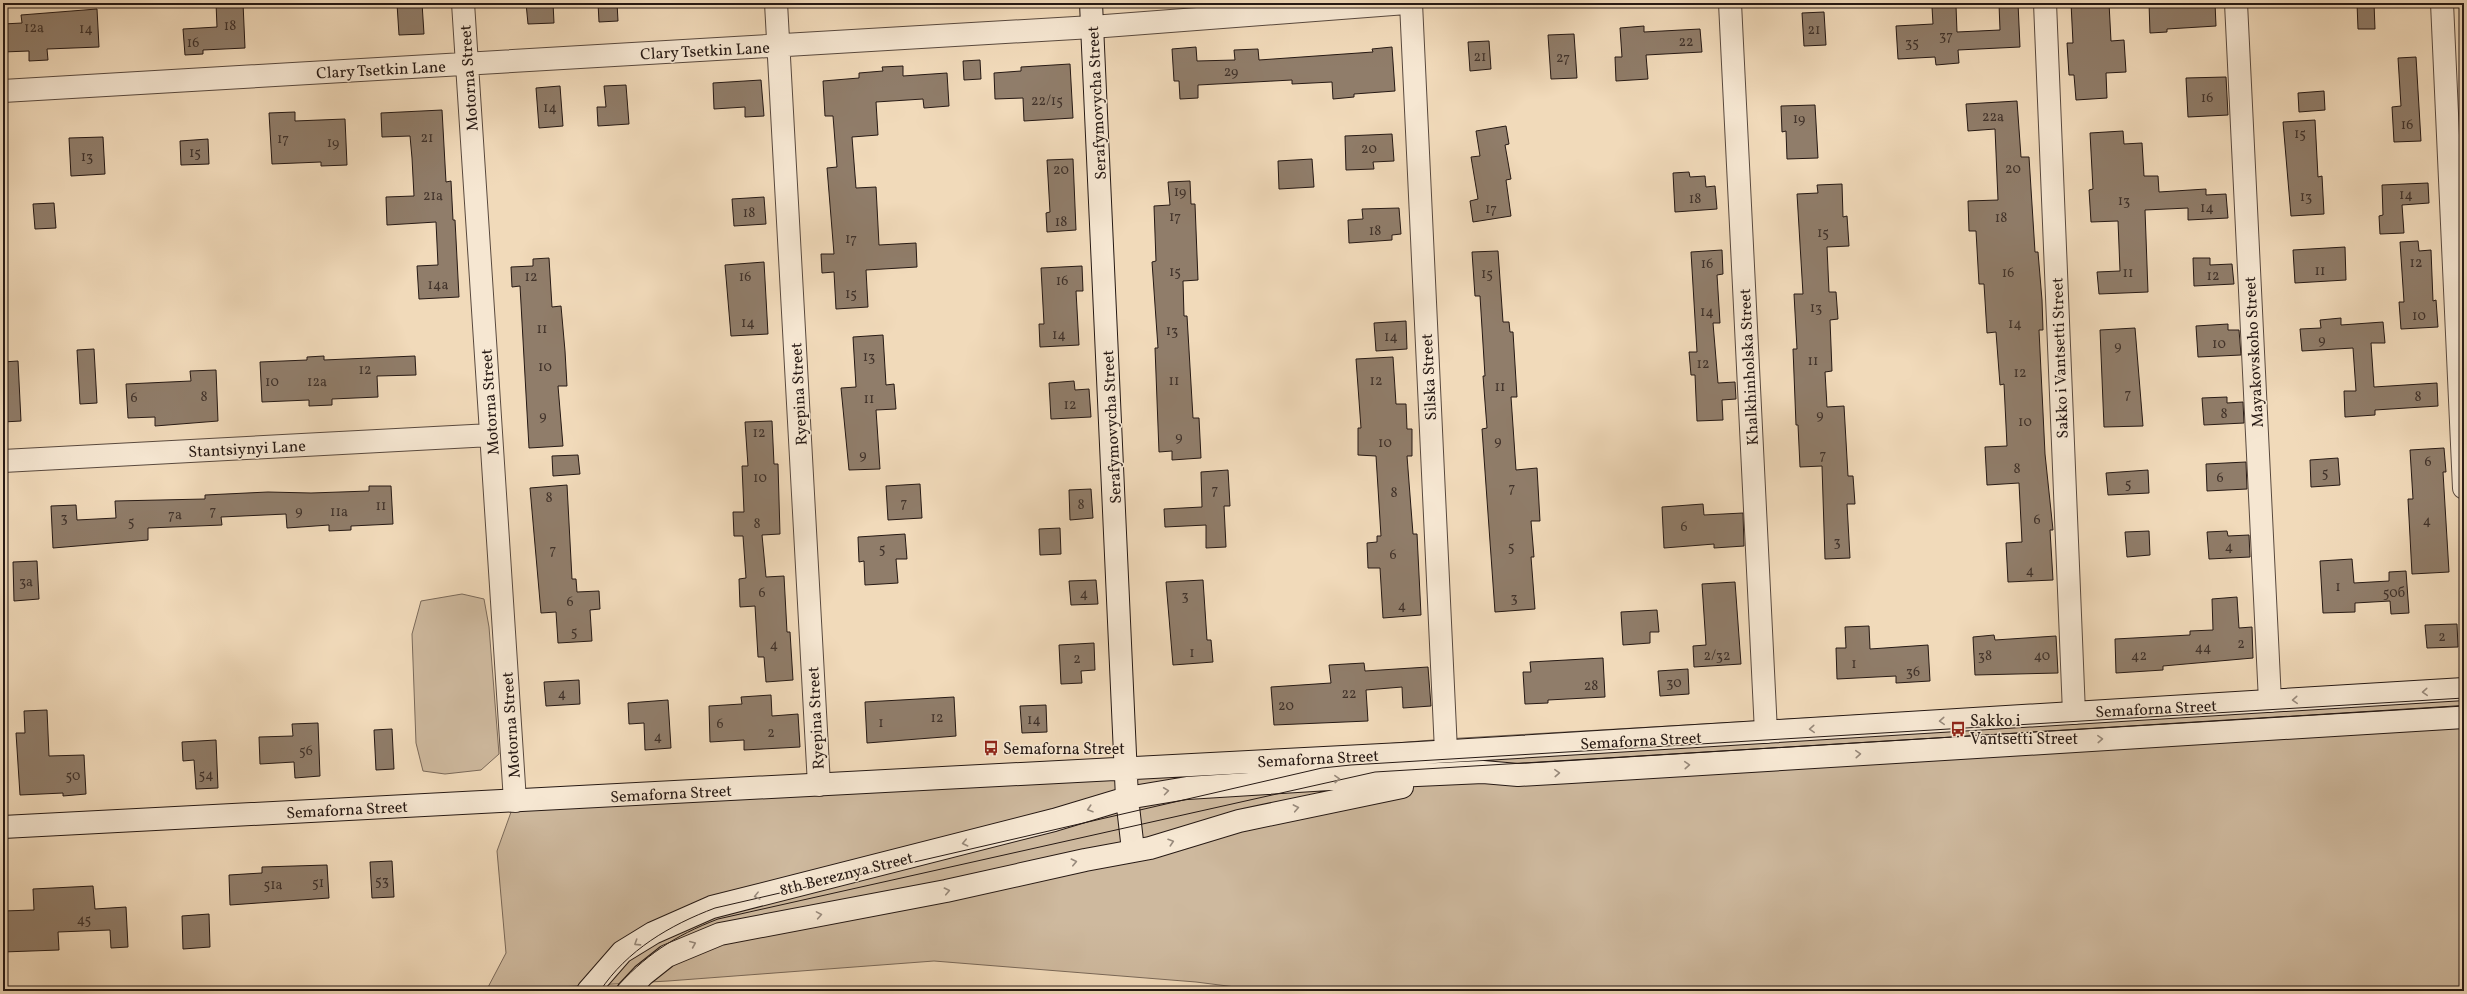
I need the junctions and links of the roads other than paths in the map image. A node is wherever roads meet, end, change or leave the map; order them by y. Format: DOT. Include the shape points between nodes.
graph roads {
  1 [pos="463,3"];
  2 [pos="776,3"];
  3 [pos="1091,3"];
  4 [pos="1406,3"];
  5 [pos="1411,3"];
  6 [pos="1730,3"];
  7 [pos="2045,3"];
  8 [pos="2236,3"];
  9 [pos="2442,3"];
  10 [pos="1092,27"];
  11 [pos="778,46"];
  12 [pos="467,64"];
  13 [pos="3,91"];
  14 [pos="492,435"];
  15 [pos="3,461"];
  16 [pos="2464,488"];
  17 [pos="2464,689"];
  18 [pos="2270,701"];
  19 [pos="2074,713"];
  20 [pos="2464,717"];
  21 [pos="1766,732"];
  22 [pos="1446,751"];
  23 [pos="1126,769"];
  24 [pos="1518,775"];
  25 [pos="819,785"];
  26 [pos="1128,798"];
  27 [pos="515,801"];
  28 [pos="3,826"];
  29 [pos="1133,850"];
  30 [pos="588,991"];
  31 [pos="628,991"];
  1 -- 12 [label="street, Motorna Street"];
  2 -- 11 [label="street, Ryepina Street"];
  3 -- 10 [label="street, Serafymovycha Street"];
  4 -- 10 [label="street, Clary Tsetkin Lane"];
  5 -- 22 [label="street, Silska Street"];
  6 -- 21 [label="street, Khalkhinholska Street"];
  7 -- 19 [label="street, Sakko i Vantsetti Street"];
  8 -- 18 [label="street, Mayakovskoho Street"];
  9 -- 16 [label="street"];
  10 -- 11 [label="street, Clary Tsetkin Lane"];
  10 -- 23 [label="street, Serafymovycha Street"];
  11 -- 12 [label="street, Clary Tsetkin Lane"];
  11 -- 25 [label="street, Ryepina Street"];
  12 -- 13 [label="street, Clary Tsetkin Lane"];
  12 -- 14 [label="street, Motorna Street"];
  14 -- 15 [label="street, Stantsiynyi Lane"];
  14 -- 27 [label="street, Motorna Street"];
  17 -- 18 [label="street, Semaforna Street, one-way"];
  18 -- 19 [label="street, Semaforna Street"];
  19 -- 21 [label="street, Semaforna Street, one-way"];
  24 -- 20 [label="street, Semaforna Street, one-way"];
  21 -- 22 [label="street, Semaforna Street"];
  22 -- 23 [label="street, Semaforna Street"];
  23 -- 25 [label="street, Semaforna Street"];
  23 -- 26 [label="street, Serafymovycha Street"];
  26 -- 24 [label="street, Semaforna Street, one-way" via="1187,788 1328,779 1483,772"];
  29 -- 24 [label="street, Semaforna Street, one-way" via="1166,844 1239,820 1356,795 1399,788 1483,782"];
  25 -- 27 [label="street, Semaforna Street"];
  26 -- 29 [label="street, Serafymovycha Street"];
  26 -- 30 [label="street, 8th Bereznya Street, one-way" via="1040,824 712,908 652,933 622,952"];
  27 -- 28 [label="street, Semaforna Street"];
  31 -- 29 [label="street, 8th Bereznya Street, one-way" via="667,956 720,934 946,891"];
}
